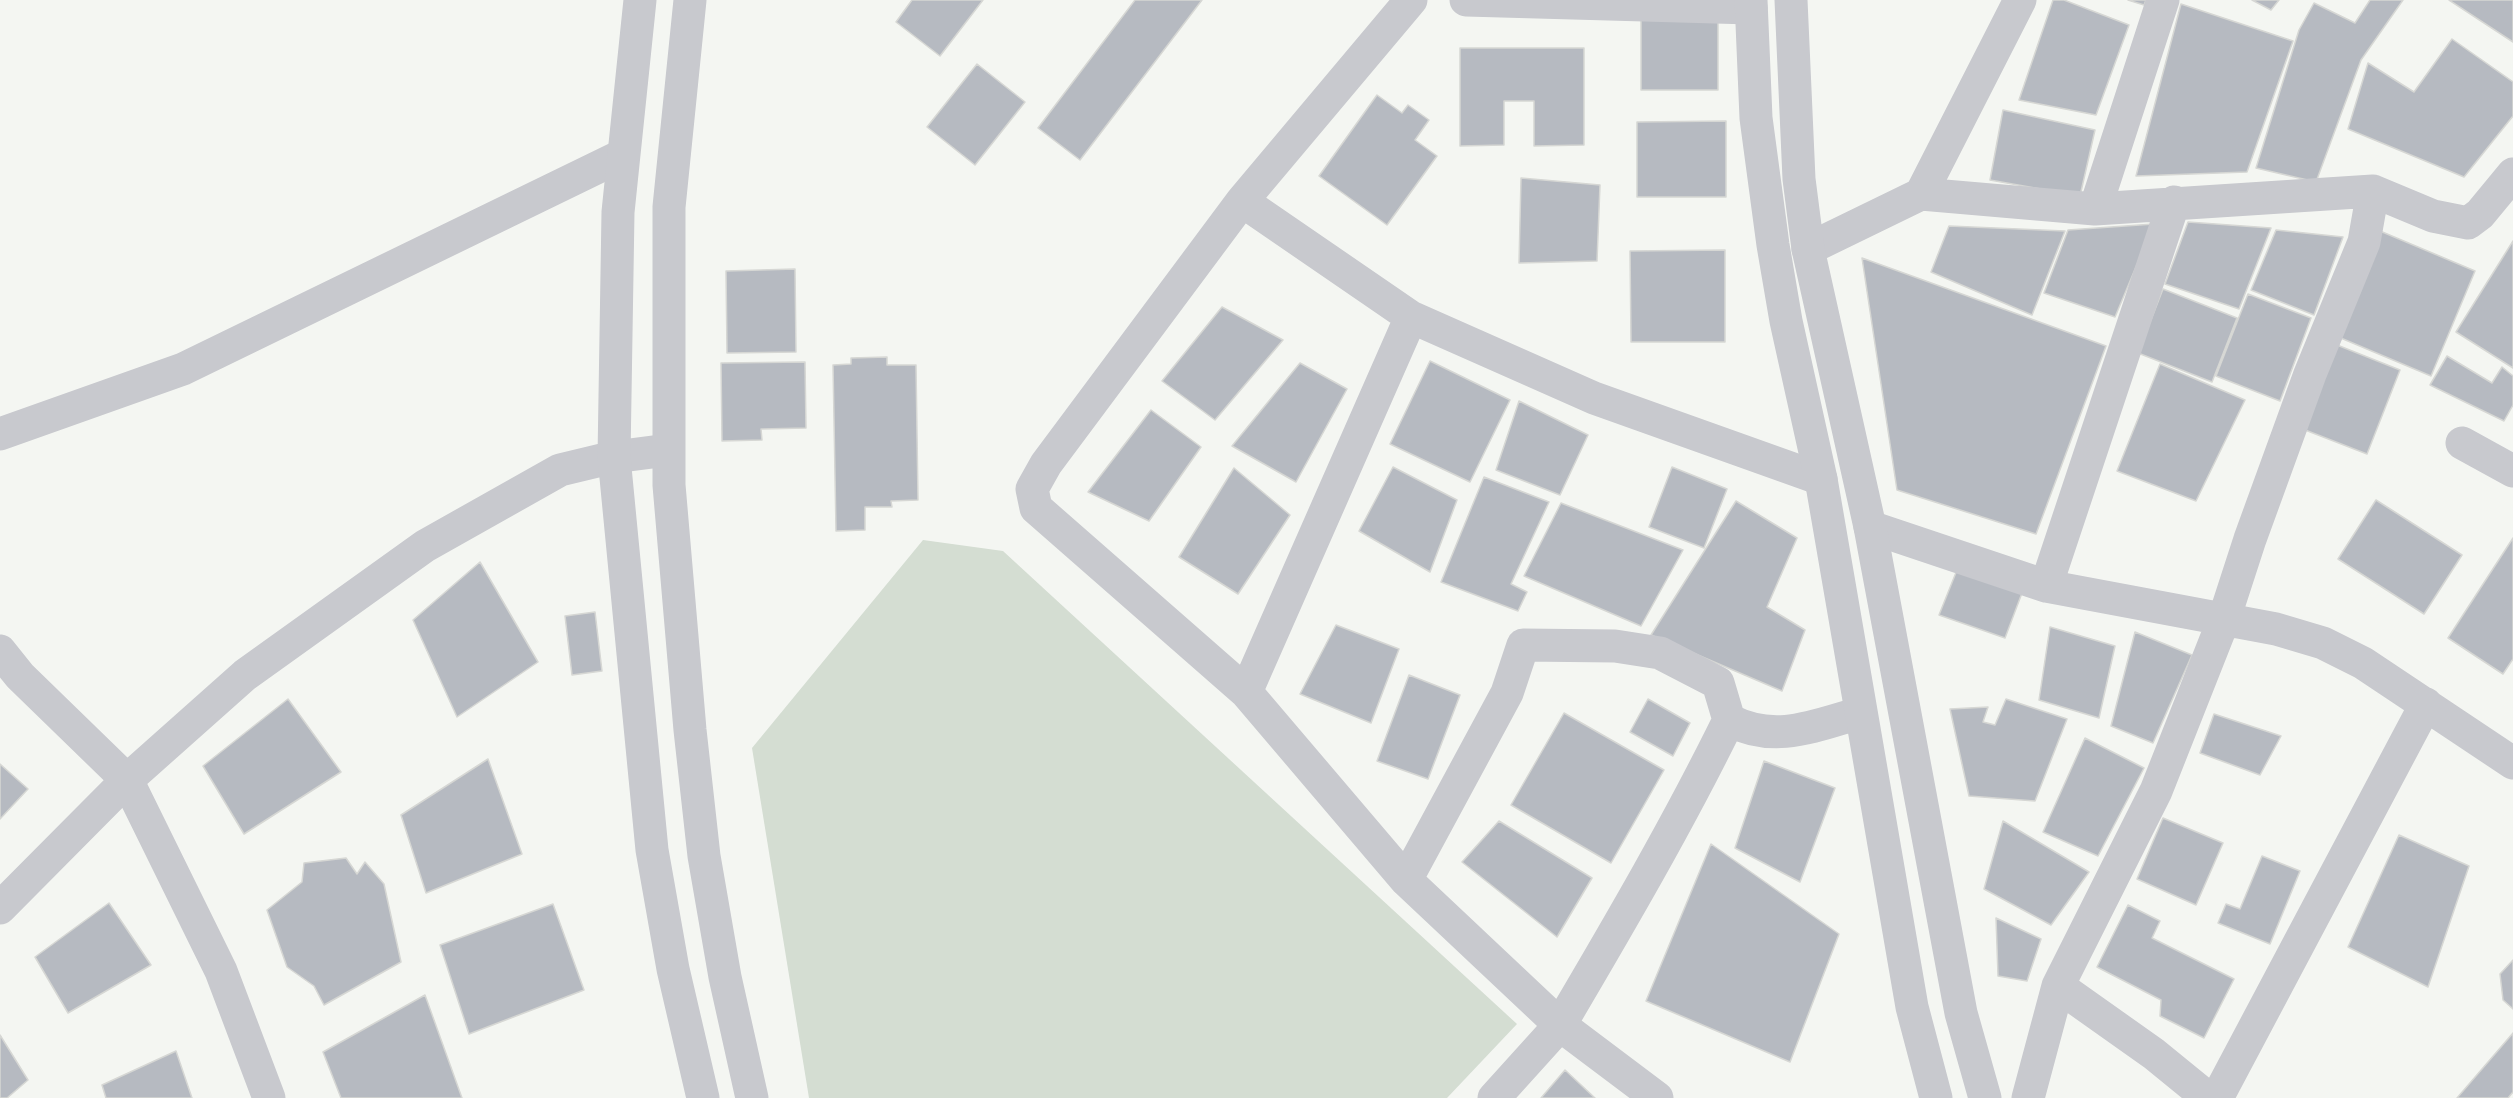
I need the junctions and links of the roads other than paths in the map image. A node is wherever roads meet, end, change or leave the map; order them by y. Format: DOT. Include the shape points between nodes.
graph roads {
  1 [pos="640,0"];
  2 [pos="690,0"];
  3 [pos="1411,0"];
  4 [pos="1466,0"];
  5 [pos="1791,0"];
  6 [pos="2020,0"];
  7 [pos="2163,0"];
  8 [pos="1751,4"];
  9 [pos="623,155"];
  10 [pos="2513,174"];
  11 [pos="2373,191"];
  12 [pos="1921,194"];
  13 [pos="1242,201"];
  14 [pos="2174,202"];
  15 [pos="2095,209"];
  16 [pos="1808,249"];
  17 [pos="1412,317"];
  18 [pos="0,434"];
  19 [pos="2462,443"];
  20 [pos="668,450"];
  21 [pos="614,457"];
  22 [pos="2513,471"];
  23 [pos="1821,479"];
  24 [pos="1870,527"];
  25 [pos="2046,586"];
  26 [pos="2224,619"];
  27 [pos="0,651"];
  28 [pos="1246,692"];
  29 [pos="2426,704"];
  30 [pos="1860,713"];
  31 [pos="1729,720"];
  32 [pos="2513,763"];
  33 [pos="128,780"];
  34 [pos="1406,880"];
  35 [pos="0,908"];
  36 [pos="2058,986"];
  37 [pos="1560,1025"];
  38 [pos="269,1098"];
  39 [pos="703,1098"];
  40 [pos="752,1098"];
  41 [pos="1494,1098"];
  42 [pos="1657,1098"];
  43 [pos="1936,1098"];
  44 [pos="1985,1098"];
  45 [pos="2028,1098"];
  46 [pos="2208,1098"];
  47 [pos="2217,1098"];
  1 -- 9 [label="street"];
  2 -- 20 [label="street" via="669,207"];
  3 -- 13 [label="street"];
  4 -- 8 [label="street"];
  5 -- 16 [label="street" via="1799,179"];
  6 -- 12 [label="street"];
  7 -- 15 [label="street"];
  8 -- 23 [label="street" via="1756,118 1773,245"];
  9 -- 18 [label="street" via="183,369"];
  9 -- 21 [label="street" via="618,213"];
  10 -- 11 [label="street" via="2468,223 2433,216"];
  11 -- 14 [label="street"];
  11 -- 26 [label="street" via="2364,242 2286,440"];
  12 -- 15 [label="street"];
  12 -- 16 [label="street"];
  13 -- 17 [label="street"];
  13 -- 28 [label="street" via="1032,489 1036,508"];
  14 -- 15 [label="street"];
  14 -- 25 [label="street"];
  16 -- 24 [label="street"];
  17 -- 23 [label="street" via="1594,398"];
  17 -- 28 [label="street"];
  19 -- 22 [label="street"];
  20 -- 21 [label="street"];
  20 -- 40 [label="street" via="704,856"];
  21 -- 33 [label="street" via="560,470 424,546 245,675"];
  21 -- 39 [label="street" via="652,850 673,969"];
  23 -- 30 [label="street"];
  24 -- 25 [label="street"];
  24 -- 44 [label="street" via="1961,1013"];
  25 -- 26 [label="street"];
  26 -- 29 [label="street" via="2323,643 2363,663"];
  26 -- 36 [label="street" via="2156,791"];
  27 -- 33 [label="street" via="20,676"];
  28 -- 34 [label="street"];
  29 -- 32 [label="street"];
  29 -- 47 [label="street"];
  30 -- 31 [label="street" via="1781,734 1760,732"];
  30 -- 43 [label="street" via="1912,1007"];
  31 -- 34 [label="street" via="1718,683 1660,653 1615,646 1523,645 1507,693"];
  31 -- 37 [label="street"];
  33 -- 35 [label="street"];
  33 -- 38 [label="street" via="221,971"];
  34 -- 37 [label="street"];
  36 -- 45 [label="street"];
  36 -- 46 [label="street"];
  37 -- 41 [label="street"];
  37 -- 42 [label="street"];
}
